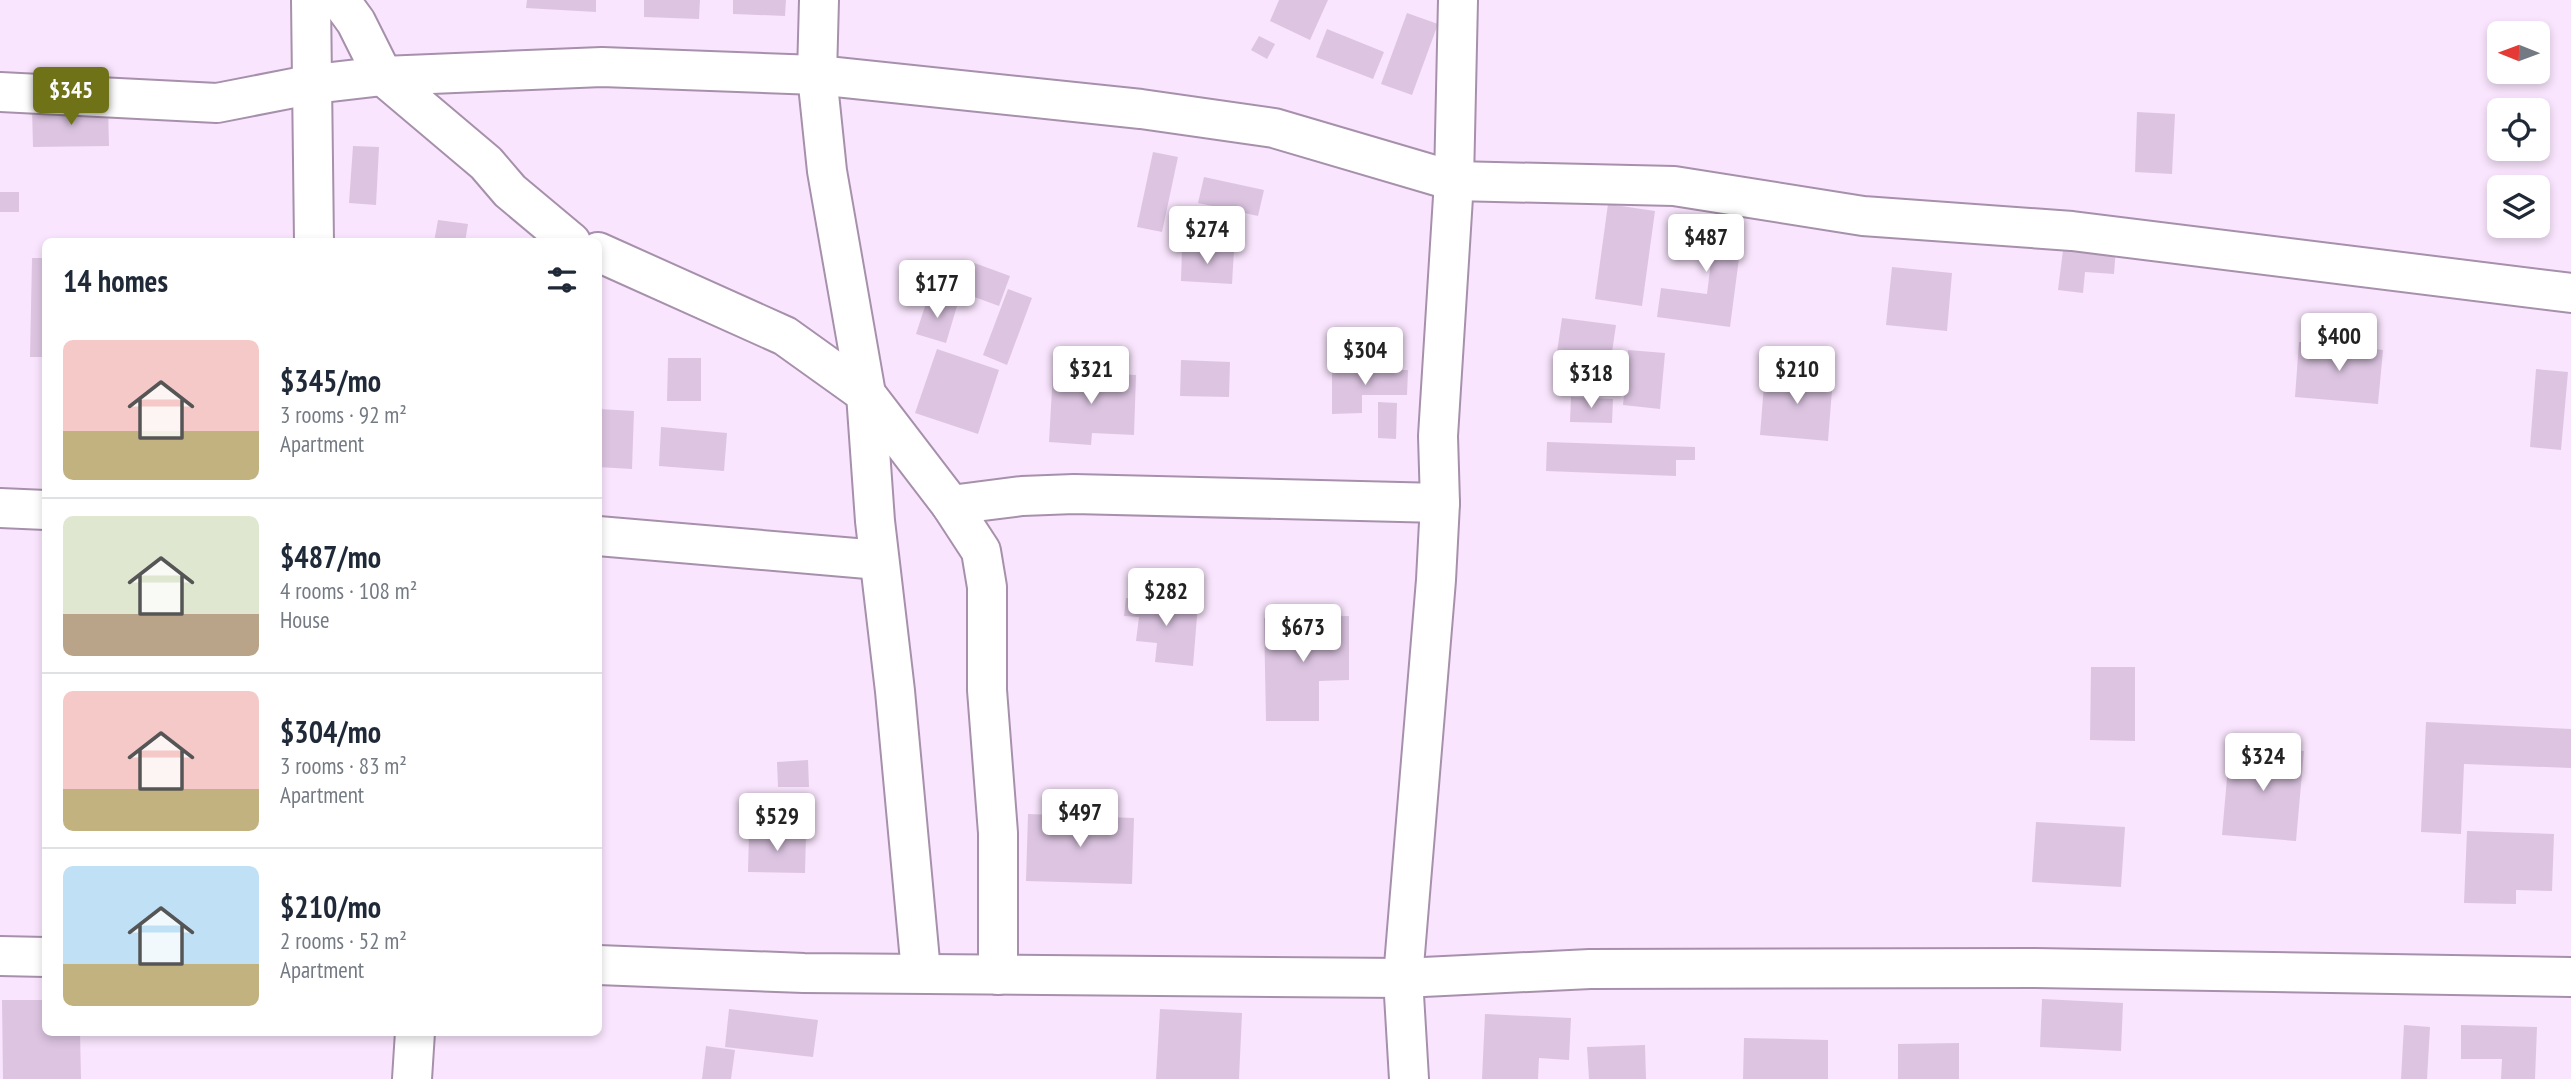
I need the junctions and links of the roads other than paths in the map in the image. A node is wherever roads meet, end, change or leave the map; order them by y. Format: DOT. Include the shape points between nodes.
graph roads {
  1 [pos="311,0"];
  2 [pos="340,0"];
  3 [pos="819,0"];
  4 [pos="1458,0"];
  5 [pos="817,75"];
  6 [pos="383,76"];
  7 [pos="314,83"];
  8 [pos="0,92"];
  9 [pos="1454,181"];
  10 [pos="314,238"];
  11 [pos="566,238"];
  12 [pos="602,254"];
  13 [pos="2571,293"];
  14 [pos="866,394"];
  15 [pos="1440,503"];
  16 [pos="951,505"];
  17 [pos="0,508"];
  18 [pos="42,510"];
  19 [pos="602,536"];
  20 [pos="879,560"];
  21 [pos="0,956"];
  22 [pos="42,957"];
  23 [pos="602,965"];
  24 [pos="921,972"];
  25 [pos="998,975"];
  26 [pos="2571,977"];
  27 [pos="1403,978"];
  28 [pos="415,1036"];
  29 [pos="412,1079"];
  30 [pos="1409,1079"];
  1 -- 7 [label="street"];
  2 -- 6 [label="street"];
  3 -- 5 [label="street"];
  4 -- 9 [label="street"];
  5 -- 6 [label="street" via="603,67"];
  5 -- 9 [label="street" via="1141,109 1274,128"];
  5 -- 14 [label="street" via="827,171"];
  6 -- 7 [label="street"];
  6 -- 11 [label="street"];
  7 -- 8 [label="street" via="217,103"];
  7 -- 10 [label="street"];
  9 -- 13 [label="street" via="1674,186 1863,216 2072,230"];
  9 -- 15 [label="street" via="1438,436"];
  12 -- 14 [label="street" via="785,336"];
  14 -- 16 [label="street"];
  14 -- 20 [label="street"];
  15 -- 16 [label="street" via="1074,494"];
  15 -- 27 [label="street"];
  16 -- 25 [label="street" via="981,551 987,587 987,678 998,833"];
  17 -- 18 [label="street"];
  19 -- 20 [label="street"];
  20 -- 24 [label="street"];
  21 -- 22 [label="street"];
  23 -- 24 [label="street" via="804,973"];
  24 -- 25 [label="street"];
  25 -- 27 [label="street"];
  26 -- 27 [label="street" via="2035,968 1590,969"];
  27 -- 30 [label="street"];
  28 -- 29 [label="street"];
}
